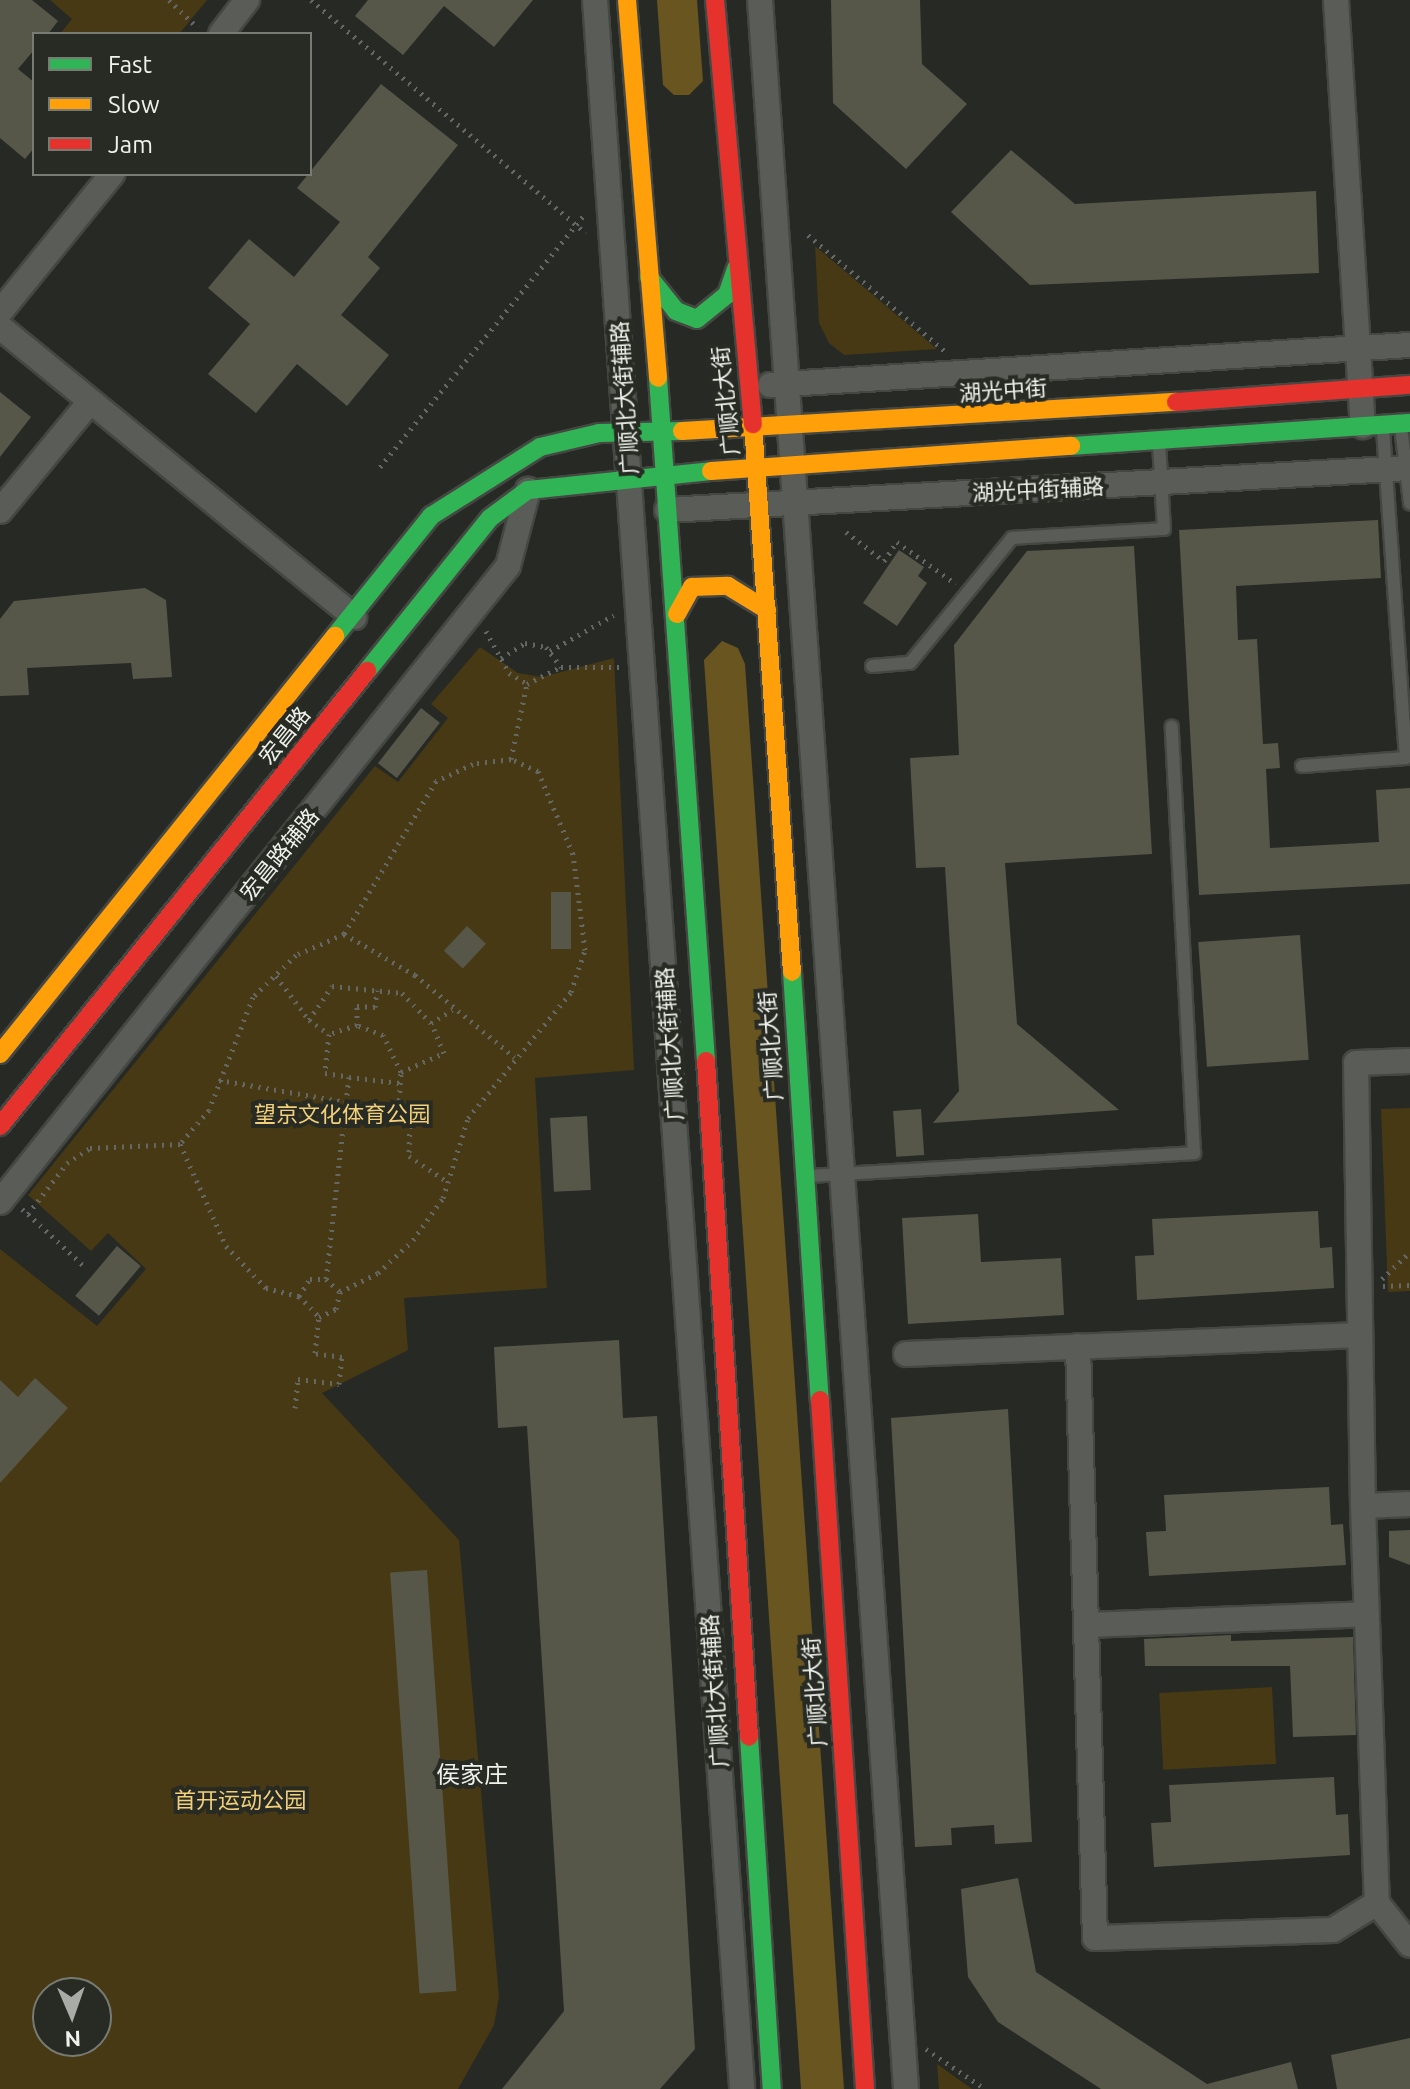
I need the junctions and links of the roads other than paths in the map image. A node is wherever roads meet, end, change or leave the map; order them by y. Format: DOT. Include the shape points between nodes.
graph roads {
  1 [pos="247,0"];
  2 [pos="595,0"];
  3 [pos="627,0"];
  4 [pos="715,0"];
  5 [pos="760,0"];
  6 [pos="1336,0"];
  7 [pos="223,32"];
  8 [pos="110,176"];
  9 [pos="736,268"];
  10 [pos="649,277"];
  11 [pos="0,312"];
  12 [pos="0,327"];
  13 [pos="1410,345"];
  14 [pos="1356,349"];
  15 [pos="784,384"];
  16 [pos="1410,385"];
  17 [pos="747,386"];
  18 [pos="1359,388"];
  19 [pos="90,402"];
  20 [pos="1389,424"];
  21 [pos="787,429"];
  22 [pos="659,431"];
  23 [pos="753,431"];
  24 [pos="599,433"];
  25 [pos="626,433"];
  26 [pos="1159,442"];
  27 [pos="789,467"];
  28 [pos="756,468"];
  29 [pos="1402,469"];
  30 [pos="664,474"];
  31 [pos="630,477"];
  32 [pos="1161,482"];
  33 [pos="528,490"];
  34 [pos="791,503"];
  35 [pos="1410,503"];
  36 [pos="760,505"];
  37 [pos="667,510"];
  38 [pos="0,511"];
  39 [pos="767,610"];
  40 [pos="677,614"];
  41 [pos="354,617"];
  42 [pos="872,666"];
  43 [pos="1172,727"];
  44 [pos="1302,766"];
  45 [pos="0,1054"];
  46 [pos="1410,1061"];
  47 [pos="0,1126"];
  48 [pos="840,1174"];
  49 [pos="803,1176"];
  50 [pos="10,1205"];
  51 [pos="1360,1335"];
  52 [pos="1078,1346"];
  53 [pos="906,1354"];
  54 [pos="1410,1504"];
  55 [pos="1363,1506"];
  56 [pos="1367,1614"];
  57 [pos="1086,1625"];
  58 [pos="1377,1903"];
  59 [pos="1410,1945"];
  60 [pos="742,2089"];
  61 [pos="772,2089"];
  62 [pos="865,2089"];
  63 [pos="906,2089"];
  1 -- 7 [label="street"];
  2 -- 25 [label="street, 广顺北大街辅路"];
  3 -- 10 [label="main road"];
  4 -- 9 [label="main road, 广顺北大街"];
  5 -- 15 [label="street"];
  6 -- 14 [label="street"];
  8 -- 11 [label="street"];
  9 -- 10 [label="main road" via="727,295 697,319 676,311"];
  9 -- 17 [label="main road, 广顺北大街"];
  10 -- 22 [label="main road"];
  12 -- 19 [label="street"];
  13 -- 14 [label="street"];
  14 -- 15 [label="street"];
  14 -- 18 [label="street"];
  15 -- 17 [label="street"];
  15 -- 21 [label="street"];
  16 -- 18 [label="main road, 湖光中街"];
  17 -- 23 [label="main road, 广顺北大街"];
  18 -- 20 [label="street"];
  18 -- 21 [label="main road, 湖光中街"];
  19 -- 38 [label="street"];
  19 -- 41 [label="street"];
  20 -- 26 [label="main road"];
  20 -- 29 [label="lane"];
  21 -- 23 [label="main road, 湖光中街"];
  21 -- 27 [label="street"];
  22 -- 23 [label="main road, 湖光中街"];
  22 -- 25 [label="main road, 湖光中街"];
  22 -- 30 [label="main road"];
  23 -- 28 [label="main road, 广顺北大街"];
  24 -- 25 [label="main road, 湖光中街"];
  24 -- 41 [label="main road, 宏昌路" via="540,447 431,516"];
  25 -- 31 [label="street, 广顺北大街辅路"];
  26 -- 27 [label="main road"];
  26 -- 32 [label="lane"];
  27 -- 28 [label="main road"];
  27 -- 34 [label="street"];
  28 -- 30 [label="main road"];
  28 -- 36 [label="main road, 广顺北大街"];
  29 -- 32 [label="street, 湖光中街辅路"];
  29 -- 35 [label="lane"];
  29 -- 44 [label="lane" via="1406,758"];
  30 -- 31 [label="main road, 宏昌路"];
  30 -- 37 [label="main road"];
  31 -- 33 [label="main road, 宏昌路"];
  31 -- 60 [label="street, 广顺北大街辅路"];
  32 -- 34 [label="street, 湖光中街辅路"];
  32 -- 42 [label="lane" via="1164,529 1012,538 910,663"];
  33 -- 47 [label="main road, 宏昌路" via="490,518"];
  33 -- 50 [label="street, 宏昌路辅路" via="508,566"];
  34 -- 36 [label="street, 湖光中街辅路"];
  34 -- 48 [label="street"];
  36 -- 37 [label="street, 湖光中街辅路"];
  36 -- 39 [label="main road, 广顺北大街"];
  37 -- 40 [label="main road"];
  39 -- 40 [label="main road" via="728,586 692,587"];
  39 -- 49 [label="main road, 广顺北大街"];
  40 -- 61 [label="main road"];
  41 -- 45 [label="main road, 宏昌路"];
  43 -- 48 [label="lane" via="1194,1153"];
  46 -- 51 [label="street" via="1356,1063"];
  48 -- 49 [label="lane"];
  48 -- 63 [label="street"];
  49 -- 62 [label="main road, 广顺北大街"];
  51 -- 52 [label="street"];
  51 -- 55 [label="street"];
  52 -- 53 [label="street"];
  52 -- 57 [label="street"];
  54 -- 55 [label="street"];
  55 -- 56 [label="street"];
  56 -- 57 [label="street"];
  56 -- 58 [label="street"];
  57 -- 58 [label="street" via="1095,1938 1333,1930"];
  58 -- 59 [label="street"];
}
